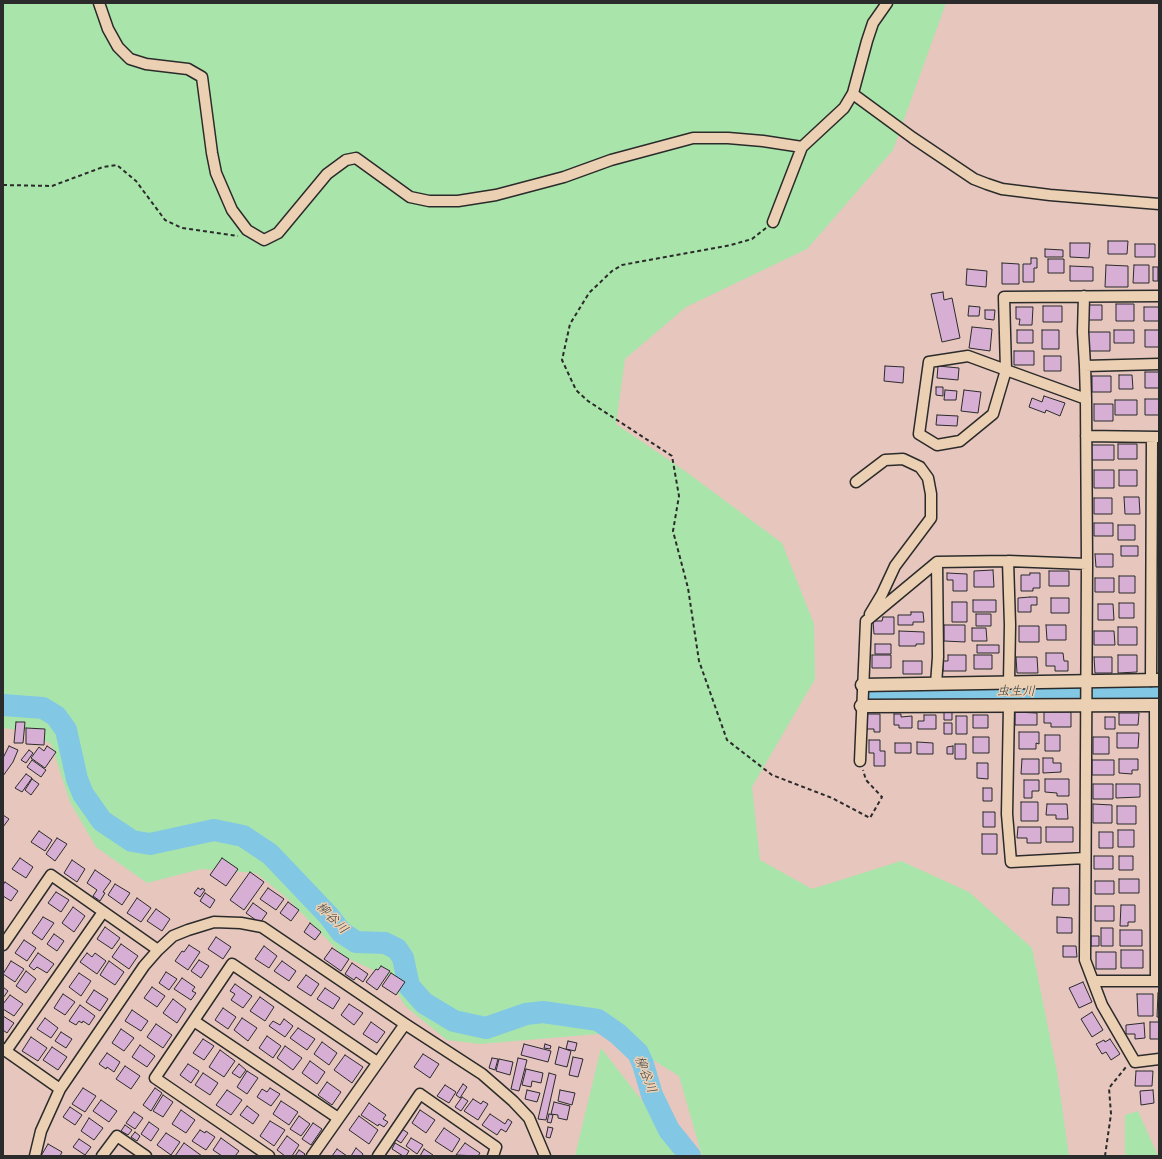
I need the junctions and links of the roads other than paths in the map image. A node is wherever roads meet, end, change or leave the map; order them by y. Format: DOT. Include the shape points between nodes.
graph roads {
  1 [pos="99,3"];
  2 [pos="887,3"];
  3 [pos="853,94"];
  4 [pos="802,147"];
  5 [pos="1159,204"];
  6 [pos="773,222"];
  7 [pos="1084,296"];
  8 [pos="1159,296"];
  9 [pos="1159,364"];
  10 [pos="1085,366"];
  11 [pos="1006,370"];
  12 [pos="1086,399"];
  13 [pos="1086,436"];
  14 [pos="1156,437"];
  15 [pos="856,482"];
  16 [pos="1008,561"];
  17 [pos="937,562"];
  18 [pos="1087,564"];
  19 [pos="866,621"];
  20 [pos="1155,681"];
  21 [pos="1086,682"];
  22 [pos="1008,683"];
  23 [pos="936,684"];
  24 [pos="862,685"];
  25 [pos="1086,705"];
  26 [pos="1157,705"];
  27 [pos="861,706"];
  28 [pos="1009,706"];
  29 [pos="860,761"];
  30 [pos="1085,858"];
  31 [pos="103,912"];
  32 [pos="3,945"];
  33 [pos="158,950"];
  34 [pos="1093,981"];
  35 [pos="1158,981"];
  36 [pos="194,1021"];
  37 [pos="405,1024"];
  38 [pos="5,1050"];
  39 [pos="1159,1059"];
  40 [pos="377,1062"];
  41 [pos="60,1089"];
  42 [pos="338,1118"];
  43 [pos="383,1154"];
  44 [pos="35,1156"];
  45 [pos="102,1156"];
  46 [pos="146,1156"];
  47 [pos="269,1156"];
  48 [pos="312,1156"];
  49 [pos="493,1156"];
  50 [pos="545,1156"];
  1 -- 4 [label="street" via="108,29 118,47 130,58 146,64 188,69 202,77 216,173 232,210 247,230 264,240 278,233 327,174 346,160 356,158 410,197 429,201 451,201 496,195 693,138 763,140"];
  2 -- 3 [label="street" via="873,23"];
  3 -- 4 [label="street" via="844,108"];
  3 -- 5 [label="street" via="974,179 987,184 1002,189"];
  4 -- 6 [label="street"];
  7 -- 8 [label="street"];
  7 -- 10 [label="street"];
  7 -- 11 [label="street" via="1004,297"];
  9 -- 10 [label="street"];
  10 -- 12 [label="street"];
  11 -- 11 [label="street" via="968,356 929,362 919,434 937,445 960,441 994,414"];
  11 -- 12 [label="street"];
  12 -- 13 [label="street"];
  13 -- 14 [label="street"];
  13 -- 18 [label="street"];
  14 -- 20 [label="street"];
  15 -- 19 [label="street" via="885,460 903,459 920,467 928,478 931,494 931,518 895,566"];
  16 -- 17 [label="street"];
  16 -- 18 [label="street"];
  16 -- 22 [label="street"];
  17 -- 19 [label="street"];
  17 -- 23 [label="street"];
  18 -- 21 [label="street"];
  19 -- 24 [label="street"];
  20 -- 21 [label="street"];
  21 -- 22 [label="street"];
  21 -- 25 [label="street"];
  22 -- 23 [label="street"];
  23 -- 24 [label="street"];
  24 -- 27 [label="street"];
  25 -- 26 [label="street"];
  25 -- 28 [label="street"];
  25 -- 30 [label="street"];
  26 -- 35 [label="street"];
  27 -- 28 [label="street"];
  27 -- 29 [label="street"];
  28 -- 30 [label="street" via="1008,814 1011,862"];
  30 -- 34 [label="street" via="1085,960"];
  31 -- 32 [label="street" via="51,875"];
  31 -- 33 [label="street"];
  31 -- 38 [label="street"];
  33 -- 37 [label="street" via="174,936 214,922 262,927"];
  33 -- 41 [label="street" via="144,966"];
  34 -- 35 [label="street"];
  34 -- 39 [label="street" via="1102,1005 1135,1062"];
  36 -- 40 [label="street" via="232,964"];
  36 -- 42 [label="street"];
  36 -- 47 [label="street" via="156,1078"];
  37 -- 40 [label="street"];
  37 -- 50 [label="street" via="482,1074 513,1101 529,1118"];
  38 -- 41 [label="street"];
  40 -- 42 [label="street"];
  41 -- 44 [label="street" via="41,1131"];
  42 -- 48 [label="street"];
  43 -- 49 [label="street" via="420,1094 496,1147"];
  45 -- 46 [label="street" via="117,1136"];
}
